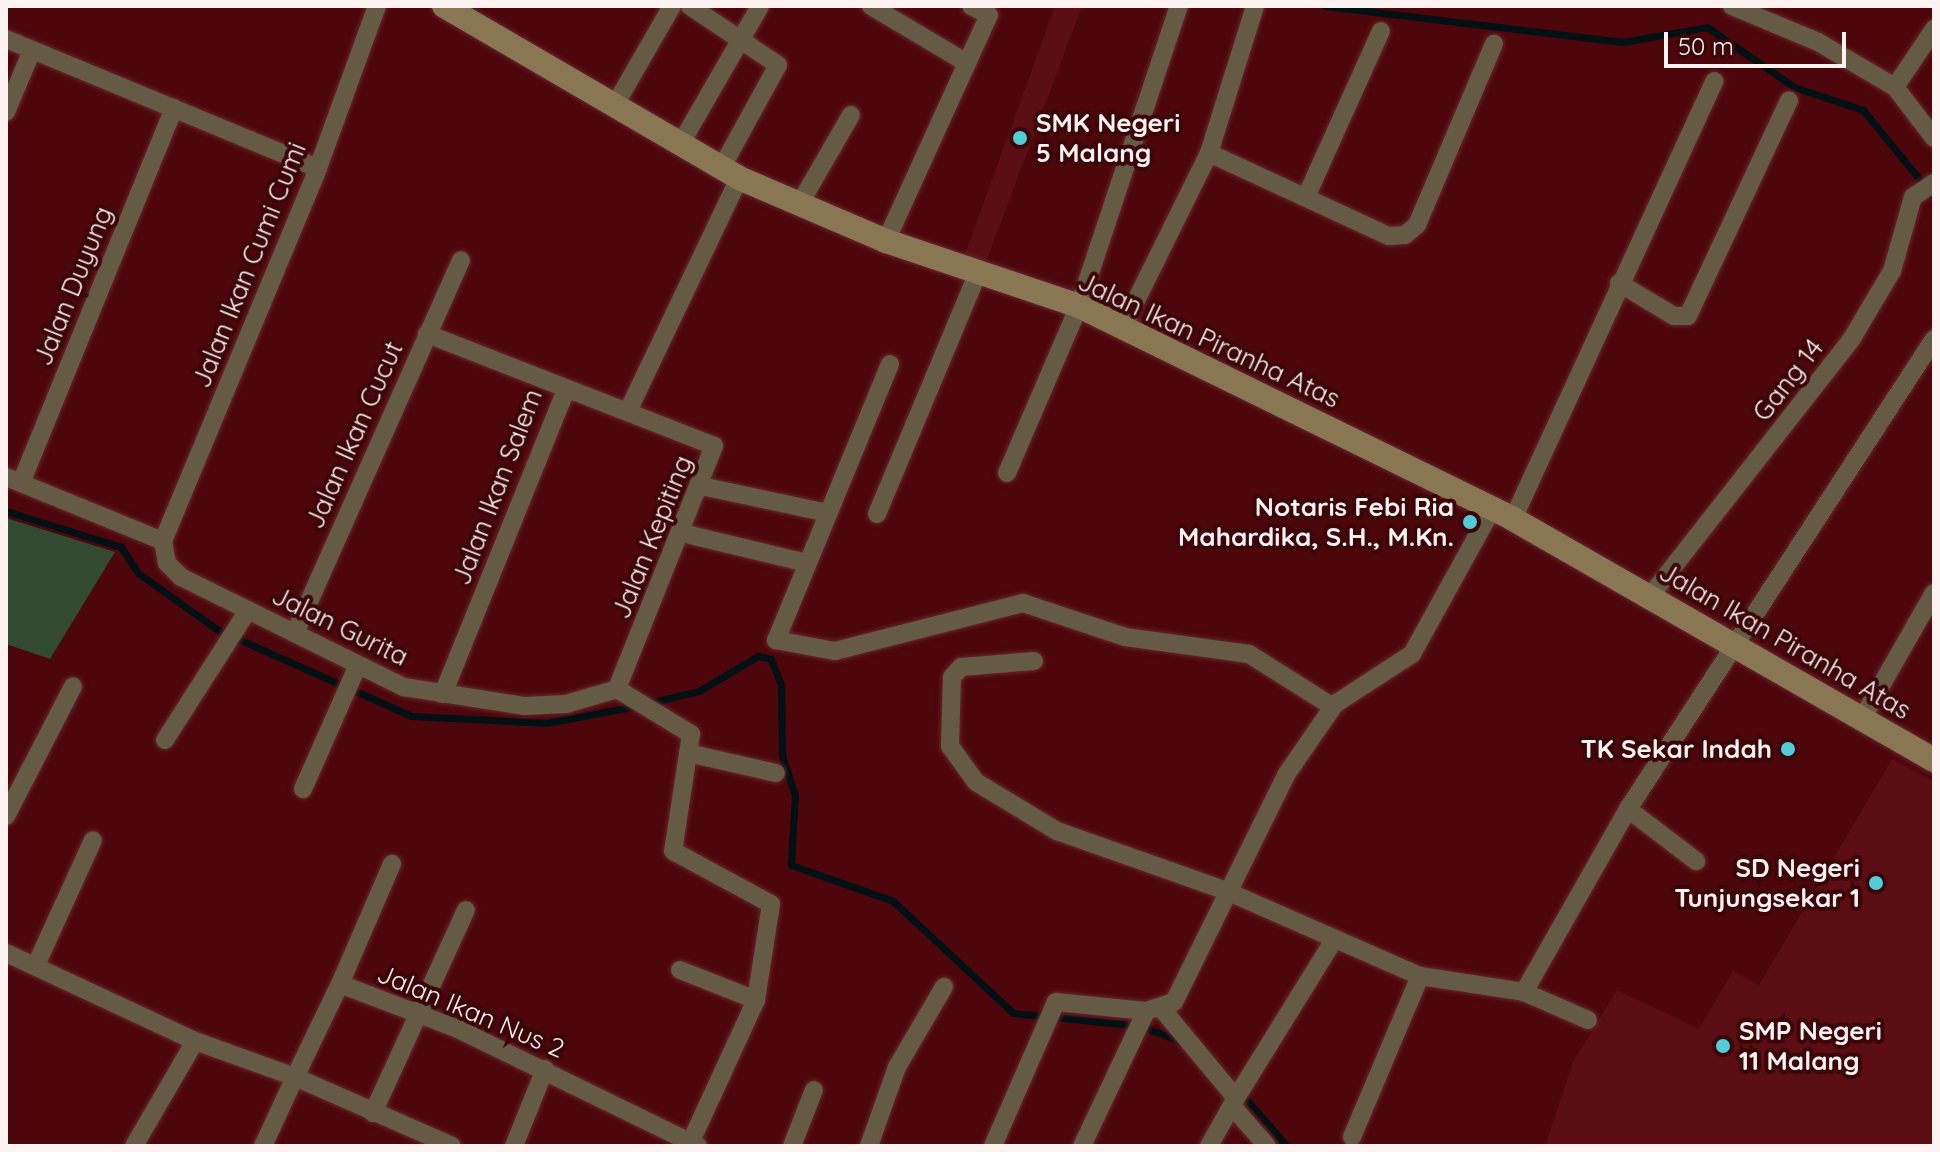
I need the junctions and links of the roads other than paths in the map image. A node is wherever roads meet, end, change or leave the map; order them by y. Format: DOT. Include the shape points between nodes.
graph roads {
  1 [pos="377,6"];
  2 [pos="444,6"];
  3 [pos="672,6"];
  4 [pos="690,6"];
  5 [pos="760,6"];
  6 [pos="871,6"];
  7 [pos="971,6"];
  8 [pos="1179,6"];
  9 [pos="1255,6"];
  10 [pos="1732,6"];
  11 [pos="1774,6"];
  12 [pos="1762,23"];
  13 [pos="1934,29"];
  14 [pos="1381,31"];
  15 [pos="739,38"];
  16 [pos="6,39"];
  17 [pos="1494,44"];
  18 [pos="32,50"];
  19 [pos="967,63"];
  20 [pos="1714,81"];
  21 [pos="1895,87"];
  22 [pos="1789,100"];
  23 [pos="615,105"];
  24 [pos="174,108"];
  25 [pos="6,112"];
  26 [pos="851,115"];
  27 [pos="1934,138"];
  28 [pos="681,143"];
  29 [pos="1209,153"];
  30 [pos="318,168"];
  31 [pos="730,172"];
  32 [pos="1934,183"];
  33 [pos="1306,197"];
  34 [pos="799,205"];
  35 [pos="886,241"];
  36 [pos="461,260"];
  37 [pos="978,272"];
  38 [pos="1619,283"];
  39 [pos="1079,306"];
  40 [pos="1123,327"];
  41 [pos="427,334"];
  42 [pos="1934,339"];
  43 [pos="890,364"];
  44 [pos="566,390"];
  45 [pos="628,411"];
  46 [pos="1007,473"];
  47 [pos="14,480"];
  48 [pos="701,486"];
  49 [pos="823,512"];
  50 [pos="877,514"];
  51 [pos="1502,514"];
  52 [pos="682,533"];
  53 [pos="163,541"];
  54 [pos="803,562"];
  55 [pos="1934,593"];
  56 [pos="1651,595"];
  57 [pos="248,610"];
  58 [pos="295,633"];
  59 [pos="1738,646"];
  60 [pos="1034,661"];
  61 [pos="354,672"];
  62 [pos="73,686"];
  63 [pos="620,691"];
  64 [pos="443,694"];
  65 [pos="1334,706"];
  66 [pos="1862,719"];
  67 [pos="165,740"];
  68 [pos="688,753"];
  69 [pos="1934,760"];
  70 [pos="776,773"];
  71 [pos="303,789"];
  72 [pos="1628,809"];
  73 [pos="6,816"];
  74 [pos="93,840"];
  75 [pos="1696,861"];
  76 [pos="392,864"];
  77 [pos="1224,890"];
  78 [pos="466,910"];
  79 [pos="1332,943"];
  80 [pos="6,953"];
  81 [pos="36,965"];
  82 [pos="680,970"];
  83 [pos="1420,976"];
  84 [pos="340,984"];
  85 [pos="944,987"];
  86 [pos="1524,992"];
  87 [pos="756,1000"];
  88 [pos="418,1013"];
  89 [pos="1150,1013"];
  90 [pos="1588,1020"];
  91 [pos="195,1041"];
  92 [pos="545,1069"];
  93 [pos="295,1077"];
  94 [pos="814,1090"];
  95 [pos="1239,1095"];
  96 [pos="373,1113"];
  97 [pos="1352,1137"];
  98 [pos="431,1143"];
  99 [pos="692,1145"];
  100 [pos="134,1146"];
  101 [pos="263,1146"];
  102 [pos="452,1146"];
  103 [pos="514,1146"];
  104 [pos="792,1146"];
  105 [pos="869,1146"];
  106 [pos="993,1146"];
  107 [pos="1082,1146"];
  108 [pos="1209,1146"];
  109 [pos="1267,1146"];
  1 -- 30 [label="street, Jalan Ikan Cumi Cumi"];
  2 -- 23 [label="street, Jalan Ikan Piranha Atas"];
  3 -- 23 [label="street"];
  4 -- 15 [label="street"];
  5 -- 15 [label="street"];
  6 -- 19 [label="street"];
  7 -- 19 [label="street" via="989,15"];
  8 -- 39 [label="street"];
  9 -- 29 [label="street"];
  10 -- 12 [label="street"];
  11 -- 12 [label="street"];
  12 -- 21 [label="street" via="1818,42"];
  13 -- 21 [label="street"];
  14 -- 33 [label="street"];
  15 -- 28 [label="street"];
  15 -- 31 [label="street" via="779,67"];
  16 -- 18 [label="street"];
  17 -- 33 [label="street" via="1412,230 1389,236"];
  18 -- 24 [label="street"];
  18 -- 25 [label="street"];
  19 -- 35 [label="street"];
  20 -- 38 [label="street"];
  21 -- 27 [label="street"];
  22 -- 38 [label="street" via="1688,316 1674,316"];
  23 -- 28 [label="street, Jalan Ikan Piranha Atas"];
  24 -- 30 [label="street"];
  24 -- 47 [label="street, Jalan Duyung"];
  26 -- 34 [label="street"];
  28 -- 31 [label="street, Jalan Ikan Piranha Atas"];
  29 -- 33 [label="street"];
  29 -- 40 [label="street"];
  30 -- 53 [label="street, Jalan Ikan Cumi Cumi"];
  31 -- 34 [label="street, Jalan Ikan Piranha Atas"];
  31 -- 45 [label="street"];
  32 -- 56 [label="street, Gang 14" via="1913,197 1892,271 1851,340"];
  34 -- 35 [label="street, Jalan Ikan Piranha Atas"];
  35 -- 37 [label="street, Jalan Ikan Piranha Atas"];
  36 -- 41 [label="street, Jalan Ikan Cucut"];
  37 -- 39 [label="street, Jalan Ikan Piranha Atas"];
  37 -- 50 [label="street"];
  38 -- 51 [label="street"];
  39 -- 40 [label="street, Jalan Ikan Piranha Atas"];
  39 -- 46 [label="street"];
  40 -- 51 [label="street, Jalan Ikan Piranha Atas"];
  41 -- 44 [label="street, Jalan Ikan Salem"];
  41 -- 58 [label="street, Jalan Ikan Cucut"];
  42 -- 59 [label="street"];
  43 -- 49 [label="street"];
  44 -- 45 [label="street, Jalan Kepiting"];
  44 -- 64 [label="street, Jalan Ikan Salem"];
  45 -- 48 [label="street, Jalan Kepiting" via="712,443"];
  47 -- 53 [label="street"];
  48 -- 49 [label="street"];
  48 -- 52 [label="street, Jalan Kepiting"];
  49 -- 54 [label="street"];
  51 -- 56 [label="street, Jalan Ikan Piranha Atas"];
  51 -- 65 [label="street" via="1412,654"];
  52 -- 54 [label="street"];
  52 -- 63 [label="street, Jalan Kepiting"];
  53 -- 57 [label="street, Jalan Gurita" via="167,563 181,577"];
  54 -- 65 [label="street" via="774,631 783,644 835,651 1023,603 1125,637 1249,654"];
  55 -- 66 [label="street"];
  56 -- 59 [label="street, Jalan Ikan Piranha Atas"];
  57 -- 58 [label="street, Jalan Gurita"];
  57 -- 67 [label="street"];
  58 -- 61 [label="street, Jalan Gurita"];
  59 -- 66 [label="street, Jalan Ikan Piranha Atas"];
  59 -- 72 [label="street"];
  60 -- 77 [label="street" via="955,670 950,746 960,763 1027,818"];
  61 -- 64 [label="street, Jalan Gurita"];
  61 -- 71 [label="street"];
  62 -- 73 [label="street"];
  63 -- 64 [label="street, Jalan Gurita" via="566,704 524,706"];
  63 -- 68 [label="street" via="690,733"];
  65 -- 77 [label="street" via="1286,775"];
  66 -- 69 [label="street, Jalan Ikan Piranha Atas"];
  68 -- 70 [label="street"];
  68 -- 87 [label="street" via="671,847 768,899 770,936"];
  72 -- 75 [label="street"];
  72 -- 86 [label="street"];
  74 -- 81 [label="street"];
  76 -- 84 [label="street"];
  77 -- 79 [label="street"];
  77 -- 89 [label="street" via="1174,1002"];
  78 -- 88 [label="street"];
  79 -- 83 [label="street"];
  79 -- 95 [label="street"];
  80 -- 81 [label="street"];
  81 -- 91 [label="street"];
  82 -- 87 [label="street"];
  83 -- 86 [label="street"];
  83 -- 97 [label="street"];
  84 -- 88 [label="street, Jalan Ikan Nus 2"];
  84 -- 93 [label="street, Jalan Ikan Nus 2"];
  85 -- 105 [label="street" via="897,1067"];
  86 -- 90 [label="street"];
  87 -- 99 [label="street"];
  88 -- 92 [label="street, Jalan Ikan Nus 2"];
  88 -- 96 [label="street"];
  89 -- 95 [label="street" via="1210,1059"];
  89 -- 106 [label="street" via="1069,999 1048,1015"];
  89 -- 107 [label="street"];
  91 -- 93 [label="street"];
  91 -- 100 [label="street"];
  92 -- 99 [label="street, Jalan Ikan Nus 2"];
  92 -- 103 [label="street"];
  93 -- 96 [label="street"];
  93 -- 101 [label="street, Jalan Ikan Nus 2"];
  94 -- 104 [label="street"];
  95 -- 108 [label="street"];
  95 -- 109 [label="street"];
  96 -- 98 [label="street"];
  98 -- 102 [label="street"];
}
